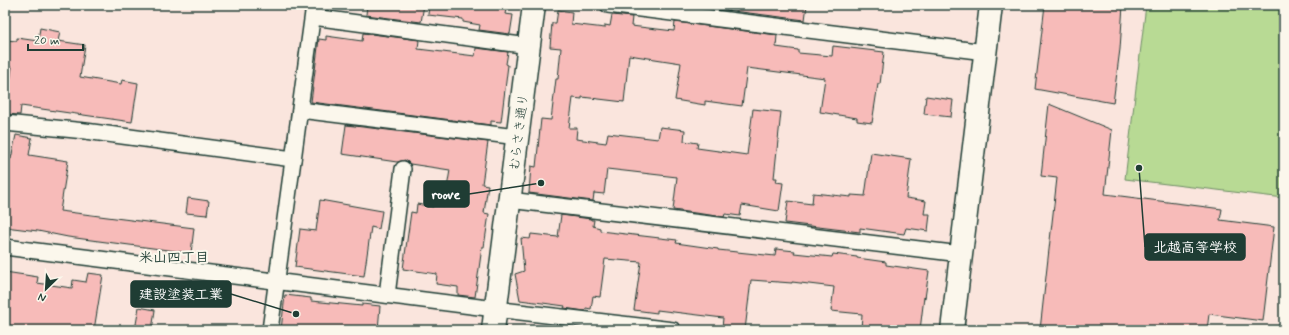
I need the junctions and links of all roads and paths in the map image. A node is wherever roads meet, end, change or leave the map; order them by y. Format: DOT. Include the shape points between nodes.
graph roads {
  1 [pos="534,5"];
  2 [pos="608,5"];
  3 [pos="991,5"];
  4 [pos="314,11"];
  5 [pos="529,46"];
  6 [pos="985,52"];
  7 [pos="300,110"];
  8 [pos="5,123"];
  9 [pos="517,137"];
  10 [pos="293,159"];
  11 [pos="403,168"];
  12 [pos="509,200"];
  13 [pos="5,247"];
  14 [pos="961,254"];
  15 [pos="277,281"];
  16 [pos="387,295"];
  17 [pos="494,320"];
  18 [pos="270,330"];
  19 [pos="673,330"];
  20 [pos="952,330"];
  1 -- 5 [label="street, むらさき通り"];
  2 -- 6 [label="street"];
  3 -- 6 [label="street"];
  4 -- 5 [label="street"];
  4 -- 7 [label="street"];
  5 -- 9 [label="street, むらさき通り"];
  6 -- 14 [label="street"];
  7 -- 9 [label="street"];
  7 -- 10 [label="street"];
  8 -- 10 [label="street"];
  9 -- 12 [label="street, むらさき通り"];
  10 -- 15 [label="street"];
  11 -- 16 [label="street"];
  12 -- 14 [label="street"];
  12 -- 17 [label="street, むらさき通り"];
  13 -- 15 [label="street"];
  14 -- 20 [label="street"];
  15 -- 16 [label="street"];
  15 -- 18 [label="street"];
  16 -- 17 [label="street"];
  17 -- 19 [label="street"];
}
